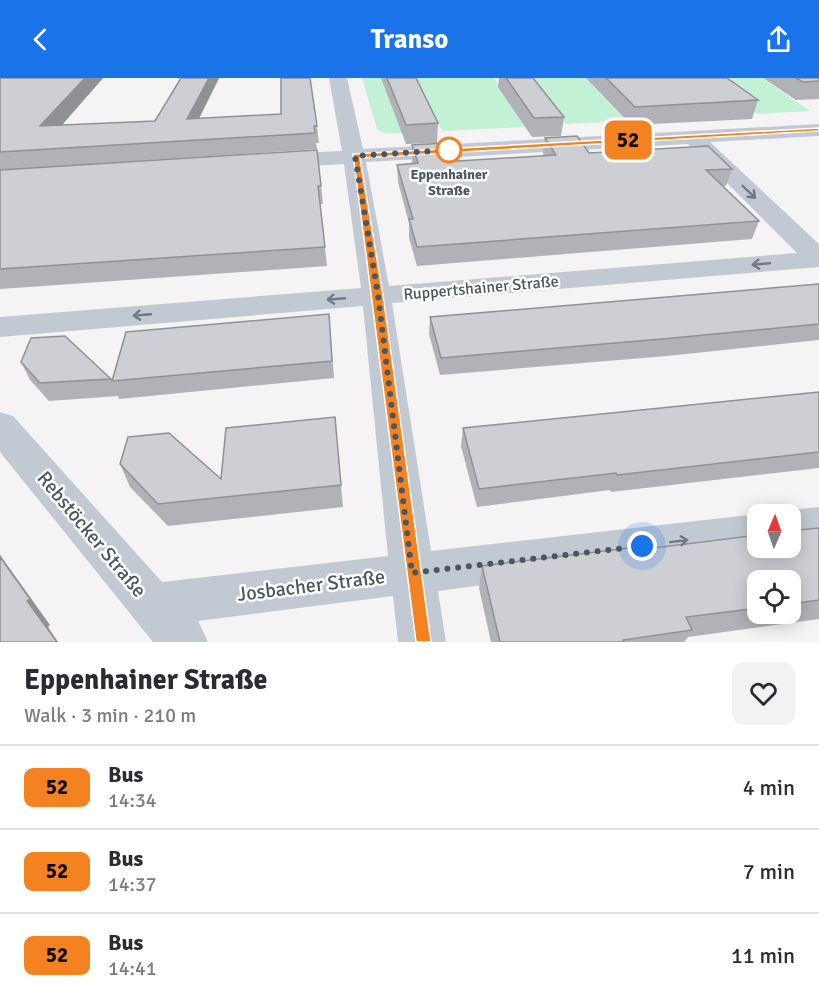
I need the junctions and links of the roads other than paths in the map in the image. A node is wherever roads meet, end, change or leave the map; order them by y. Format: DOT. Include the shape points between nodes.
graph roads {
  1 [pos="338,78"];
  2 [pos="819,130"];
  3 [pos="692,137"];
  4 [pos="355,156"];
  5 [pos="249,163"];
  6 [pos="819,259"];
  7 [pos="378,295"];
  8 [pos="0,327"];
  9 [pos="0,426"];
  10 [pos="819,525"];
  11 [pos="801,527"];
  12 [pos="747,533"];
  13 [pos="412,573"];
  14 [pos="151,604"];
  15 [pos="184,642"];
  16 [pos="422,642"];
  1 -- 4 [label="street"];
  2 -- 3 [label="street"];
  3 -- 4 [label="street"];
  3 -- 6 [label="street, one-way"];
  4 -- 5 [label="street"];
  4 -- 7 [label="street"];
  6 -- 7 [label="street, Ruppertshainer Straße, one-way"];
  7 -- 8 [label="street, Ruppertshainer Straße, one-way"];
  7 -- 13 [label="street"];
  9 -- 14 [label="street, Rebstöcker Straße"];
  10 -- 11 [label="street"];
  13 -- 12 [label="street, Josbacher Straße, one-way"];
  13 -- 14 [label="street, Josbacher Straße"];
  13 -- 16 [label="street"];
  14 -- 15 [label="street, Rebstöcker Straße"];
}
